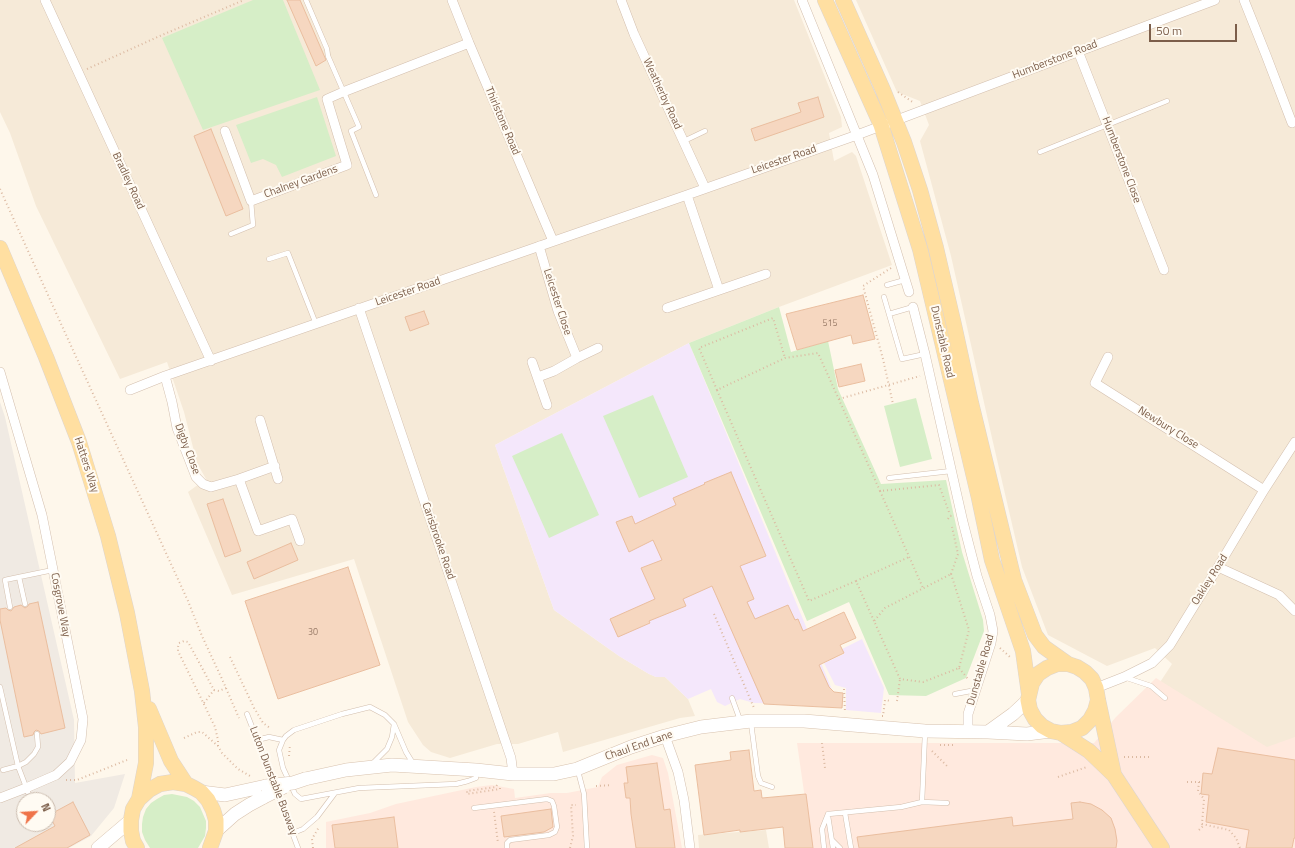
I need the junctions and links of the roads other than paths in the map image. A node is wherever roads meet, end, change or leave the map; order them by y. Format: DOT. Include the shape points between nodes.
graph roads {
  1 [pos="45,0"];
  2 [pos="306,0"];
  3 [pos="452,0"];
  4 [pos="621,0"];
  5 [pos="802,0"];
  6 [pos="825,0"];
  7 [pos="843,0"];
  8 [pos="1214,0"];
  9 [pos="1244,0"];
  10 [pos="469,43"];
  11 [pos="1078,51"];
  12 [pos="343,92"];
  13 [pos="1167,101"];
  14 [pos="888,123"];
  15 [pos="1292,123"];
  16 [pos="1108,126"];
  17 [pos="225,131"];
  18 [pos="705,131"];
  19 [pos="857,135"];
  20 [pos="684,141"];
  21 [pos="1040,152"];
  22 [pos="705,188"];
  23 [pos="376,195"];
  24 [pos="687,195"];
  25 [pos="251,201"];
  26 [pos="231,234"];
  27 [pos="553,241"];
  28 [pos="539,246"];
  29 [pos="0,248"];
  30 [pos="269,259"];
  31 [pos="1164,270"];
  32 [pos="766,274"];
  33 [pos="904,280"];
  34 [pos="887,285"];
  35 [pos="719,290"];
  36 [pos="908,292"];
  37 [pos="884,297"];
  38 [pos="913,307"];
  39 [pos="359,308"];
  40 [pos="667,308"];
  41 [pos="888,314"];
  42 [pos="316,324"];
  43 [pos="598,348"];
  44 [pos="925,354"];
  45 [pos="1108,357"];
  46 [pos="577,358"];
  47 [pos="211,361"];
  48 [pos="532,362"];
  49 [pos="0,372"];
  50 [pos="165,376"];
  51 [pos="538,377"];
  52 [pos="130,390"];
  53 [pos="547,405"];
  54 [pos="260,420"];
  55 [pos="1295,442"];
  56 [pos="275,466"];
  57 [pos="951,471"];
  58 [pos="889,478"];
  59 [pos="239,479"];
  60 [pos="278,479"];
  61 [pos="1264,490"];
  62 [pos="300,541"];
  63 [pos="1218,567"];
  64 [pos="53,570"];
  65 [pos="19,577"];
  66 [pos="25,604"];
  67 [pos="10,607"];
  68 [pos="1295,611"];
  69 [pos="1068,664"];
  70 [pos="1124,677"];
  71 [pos="0,687"];
  72 [pos="976,690"];
  73 [pos="142,691"];
  74 [pos="955,694"];
  75 [pos="1097,694"];
  76 [pos="1028,697"];
  77 [pos="732,698"];
  78 [pos="1165,698"];
  79 [pos="247,714"];
  80 [pos="750,721"];
  81 [pos="394,724"];
  82 [pos="925,731"];
  83 [pos="968,732"];
  84 [pos="988,732"];
  85 [pos="1056,732"];
  86 [pos="38,734"];
  87 [pos="665,736"];
  88 [pos="257,740"];
  89 [pos="283,740"];
  90 [pos="18,766"];
  91 [pos="415,766"];
  92 [pos="369,768"];
  93 [pos="577,769"];
  94 [pos="3,770"];
  95 [pos="476,770"];
  96 [pos="512,774"];
  97 [pos="1114,775"];
  98 [pos="186,784"];
  99 [pos="259,787"];
  100 [pos="772,787"];
  101 [pos="26,788"];
  102 [pos="28,792"];
  103 [pos="200,792"];
  104 [pos="335,793"];
  105 [pos="0,798"];
  106 [pos="139,799"];
  107 [pos="922,802"];
  108 [pos="947,803"];
  109 [pos="474,808"];
  110 [pos="845,813"];
  111 [pos="828,814"];
  112 [pos="130,820"];
  113 [pos="293,833"];
  114 [pos="832,840"];
  115 [pos="212,843"];
  116 [pos="98,848"];
  117 [pos="137,848"];
  118 [pos="298,848"];
  119 [pos="507,848"];
  120 [pos="587,848"];
  121 [pos="690,848"];
  122 [pos="824,848"];
  123 [pos="833,848"];
  124 [pos="840,848"];
  125 [pos="851,848"];
  126 [pos="1162,848"];
  1 -- 47 [label="street, Bradley Road"];
  2 -- 12 [label="lane"];
  3 -- 10 [label="street, Thirlstone Road"];
  4 -- 20 [label="street, Weatherby Road" via="634,34"];
  5 -- 19 [label="street"];
  6 -- 14 [label="main road, Dunstable Road"];
  7 -- 14 [label="main road, Dunstable Road" via="867,52"];
  8 -- 11 [label="street, Humberstone Road"];
  9 -- 15 [label="street"];
  10 -- 12 [label="street, Chalney Gardens"];
  10 -- 27 [label="street, Thirlstone Road"];
  11 -- 14 [label="street, Humberstone Road"];
  11 -- 16 [label="street, Humberstone Close"];
  12 -- 23 [label="lane" via="358,127 351,131"];
  12 -- 25 [label="street, Chalney Gardens" via="327,99 347,165"];
  13 -- 16 [label="lane"];
  14 -- 19 [label="street, Leicester Road"];
  14 -- 69 [label="main road, Dunstable Road" via="904,142 936,248 1014,580 1035,635 1044,647"];
  14 -- 76 [label="main road, Dunstable Road" via="992,560 1023,651"];
  16 -- 21 [label="lane"];
  16 -- 31 [label="street, Humberstone Close"];
  17 -- 25 [label="street, Chalney Gardens"];
  18 -- 20 [label="lane"];
  19 -- 22 [label="street, Leicester Road"];
  19 -- 33 [label="street" via="873,175"];
  20 -- 22 [label="street, Weatherby Road"];
  22 -- 24 [label="street, Leicester Road"];
  24 -- 27 [label="street, Leicester Road"];
  24 -- 35 [label="street"];
  25 -- 26 [label="lane" via="253,225"];
  27 -- 28 [label="street, Leicester Road"];
  28 -- 39 [label="street, Leicester Road"];
  28 -- 46 [label="street, Leicester Close" via="558,311"];
  29 -- 73 [label="main road, Hatters Way" via="79,442 108,536 127,613"];
  30 -- 42 [label="lane" via="288,253"];
  32 -- 35 [label="street"];
  33 -- 34 [label="lane"];
  33 -- 36 [label="street"];
  35 -- 40 [label="street"];
  37 -- 41 [label="lane"];
  38 -- 41 [label="lane"];
  38 -- 44 [label="street, Dunstable Road"];
  39 -- 42 [label="street, Leicester Road"];
  39 -- 96 [label="street, Carisbrooke Road" via="511,758"];
  41 -- 44 [label="lane" via="902,359"];
  42 -- 47 [label="street, Leicester Road"];
  43 -- 46 [label="street"];
  44 -- 57 [label="street, Dunstable Road"];
  45 -- 61 [label="street, Newbury Close" via="1095,382"];
  46 -- 51 [label="street"];
  47 -- 50 [label="street, Leicester Road"];
  48 -- 51 [label="street"];
  49 -- 64 [label="street, Cosgrove Way" via="42,515"];
  50 -- 52 [label="street, Leicester Road"];
  50 -- 59 [label="street, Digby Close" via="176,428 196,477 211,487"];
  51 -- 53 [label="street"];
  54 -- 56 [label="street"];
  55 -- 61 [label="street, Oakley Road"];
  56 -- 59 [label="street, Digby Close"];
  56 -- 60 [label="street"];
  57 -- 58 [label="lane"];
  57 -- 72 [label="street, Dunstable Road" via="993,630"];
  59 -- 62 [label="street" via="258,531 292,519"];
  61 -- 63 [label="street, Oakley Road"];
  63 -- 68 [label="street" via="1279,595"];
  63 -- 70 [label="street, Oakley Road" via="1170,645 1152,663"];
  64 -- 65 [label="lane"];
  64 -- 101 [label="street, Cosgrove Way" via="83,719 82,740 70,762 56,775"];
  65 -- 66 [label="lane"];
  65 -- 67 [label="lane" via="5,580"];
  69 -- 75 [label="main road" via="1077,667 1092,679"];
  69 -- 76 [label="main road" via="1057,664 1038,674"];
  70 -- 75 [label="street, Oakley Road"];
  70 -- 78 [label="lane" via="1152,686"];
  71 -- 90 [label="lane"];
  72 -- 74 [label="lane"];
  72 -- 83 [label="street, Dunstable Road" via="968,714"];
  73 -- 98 [label="main road, Hatters Way" via="171,761"];
  73 -- 106 [label="main road, Hatters Way" via="146,763"];
  75 -- 85 [label="main road" via="1095,711 1082,728 1072,732"];
  75 -- 97 [label="main road"];
  76 -- 84 [label="street" via="1013,714"];
  76 -- 85 [label="main road" via="1030,710 1035,719 1042,726"];
  77 -- 80 [label="lane"];
  79 -- 88 [label="lane, Luton Dunstable Busway"];
  80 -- 82 [label="street, Chaul End Lane" via="804,721"];
  80 -- 87 [label="street, Chaul End Lane" via="701,727"];
  80 -- 100 [label="lane" via="758,776 761,783"];
  81 -- 89 [label="lane" via="385,715 370,707 294,730"];
  81 -- 91 [label="lane"];
  81 -- 92 [label="lane" via="387,748"];
  82 -- 83 [label="street, Chaul End Lane"];
  82 -- 107 [label="lane"];
  83 -- 84 [label="street, Chaul End Lane"];
  84 -- 85 [label="street, Chaul End Lane"];
  85 -- 97 [label="main road" via="1089,751"];
  86 -- 90 [label="lane" via="38,747 34,754"];
  87 -- 93 [label="street, Chaul End Lane" via="631,746"];
  87 -- 121 [label="street" via="678,772"];
  88 -- 89 [label="lane" via="269,737"];
  88 -- 113 [label="lane, Luton Dunstable Busway"];
  89 -- 104 [label="lane" via="279,750 283,768 295,794 302,799"];
  90 -- 94 [label="lane"];
  90 -- 101 [label="lane"];
  91 -- 92 [label="street, Chaul End Lane"];
  91 -- 95 [label="street, Chaul End Lane"];
  92 -- 99 [label="street, Chaul End Lane, bridge"];
  93 -- 96 [label="street, Chaul End Lane" via="554,774"];
  93 -- 120 [label="lane" via="584,794"];
  95 -- 96 [label="street, Chaul End Lane"];
  95 -- 104 [label="lane" via="476,778 456,784 360,788"];
  97 -- 126 [label="main road"];
  98 -- 103 [label="main road"];
  98 -- 106 [label="main road" via="160,784"];
  99 -- 103 [label="street, Chaul End Lane" via="225,795"];
  99 -- 115 [label="street, Chaul End Lane"];
  101 -- 102 [label="lane"];
  101 -- 105 [label="street, Cosgrove Way"];
  103 -- 115 [label="main road" via="208,800 216,820"];
  104 -- 113 [label="lane" via="317,817"];
  106 -- 112 [label="main road"];
  107 -- 108 [label="lane"];
  107 -- 110 [label="lane"];
  109 -- 119 [label="lane" via="547,799 552,801 557,827 555,832 510,840"];
  110 -- 111 [label="lane"];
  110 -- 125 [label="lane"];
  111 -- 114 [label="lane"];
  111 -- 122 [label="lane" via="822,829"];
  112 -- 116 [label="street"];
  112 -- 117 [label="main road" via="133,841"];
  113 -- 118 [label="lane, Luton Dunstable Busway"];
  114 -- 123 [label="lane"];
  114 -- 124 [label="lane"];
}
